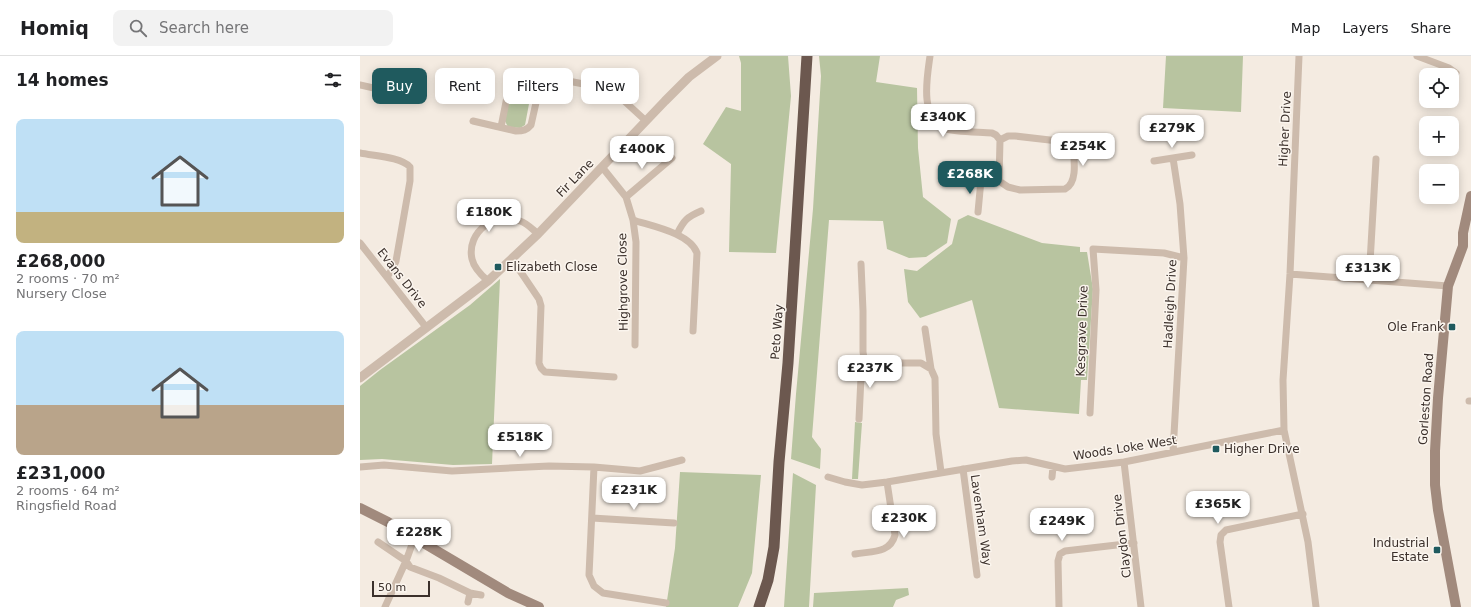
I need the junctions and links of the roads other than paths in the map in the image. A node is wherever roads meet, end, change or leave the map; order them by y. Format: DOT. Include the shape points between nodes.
graph roads {
  1 [pos="717,56"];
  2 [pos="807,56"];
  3 [pos="930,56"];
  4 [pos="1299,56"];
  5 [pos="1416,56"];
  6 [pos="1449,68"];
  7 [pos="573,82"];
  8 [pos="360,85"];
  9 [pos="372,88"];
  10 [pos="506,104"];
  11 [pos="536,104"];
  12 [pos="646,121"];
  13 [pos="473,122"];
  14 [pos="501,128"];
  15 [pos="1000,140"];
  16 [pos="360,153"];
  17 [pos="1192,155"];
  18 [pos="672,158"];
  19 [pos="1173,158"];
  20 [pos="1376,159"];
  21 [pos="1154,161"];
  22 [pos="602,167"];
  23 [pos="962,168"];
  24 [pos="981,180"];
  25 [pos="999,181"];
  26 [pos="1471,196"];
  27 [pos="626,197"];
  28 [pos="701,211"];
  29 [pos="978,212"];
  30 [pos="633,220"];
  31 [pos="538,234"];
  32 [pos="677,234"];
  33 [pos="361,246"];
  34 [pos="1467,246"];
  35 [pos="1085,249"];
  36 [pos="1093,249"];
  37 [pos="1184,258"];
  38 [pos="512,259"];
  39 [pos="861,264"];
  40 [pos="1290,274"];
  41 [pos="387,277"];
  42 [pos="1369,280"];
  43 [pos="488,282"];
  44 [pos="1448,286"];
  45 [pos="426,327"];
  46 [pos="925,329"];
  47 [pos="693,331"];
  48 [pos="635,345"];
  49 [pos="864,358"];
  50 [pos="931,369"];
  51 [pos="614,377"];
  52 [pos="360,378"];
  53 [pos="1090,413"];
  54 [pos="859,419"];
  55 [pos="1284,430"];
  56 [pos="1173,452"];
  57 [pos="682,460"];
  58 [pos="1124,462"];
  59 [pos="360,467"];
  60 [pos="594,467"];
  61 [pos="1053,467"];
  62 [pos="962,469"];
  63 [pos="941,472"];
  64 [pos="828,477"];
  65 [pos="1052,477"];
  66 [pos="887,482"];
  67 [pos="360,508"];
  68 [pos="1303,514"];
  69 [pos="592,518"];
  70 [pos="674,523"];
  71 [pos="414,538"];
  72 [pos="378,542"];
  73 [pos="1134,543"];
  74 [pos="855,554"];
  75 [pos="406,561"];
  76 [pos="977,574"];
  77 [pos="470,593"];
  78 [pos="481,595"];
  79 [pos="468,602"];
  80 [pos="666,603"];
  81 [pos="385,607"];
  82 [pos="539,607"];
  83 [pos="759,607"];
  84 [pos="1059,607"];
  85 [pos="1141,607"];
  86 [pos="1229,607"];
  87 [pos="1316,607"];
  88 [pos="1456,607"];
  1 -- 12 [label="street, Fir Lane" via="689,77"];
  2 -- 83 [label="highway, Peto Way" via="774,547 768,580"];
  3 -- 15 [label="street" via="926,91 932,118 938,125 947,129 992,133"];
  4 -- 40 [label="street, Higher Drive"];
  5 -- 6 [label="street"];
  7 -- 12 [label="street" via="611,91"];
  8 -- 9 [label="street"];
  10 -- 14 [label="street"];
  11 -- 14 [label="street" via="528,129 522,131"];
  12 -- 22 [label="street, Fir Lane"];
  13 -- 14 [label="street"];
  15 -- 25 [label="street"];
  15 -- 25 [label="street" via="1015,136 1067,142 1075,146 1073,182 1066,189 1020,190"];
  16 -- 41 [label="street" via="399,160 410,167 410,181 396,261"];
  17 -- 19 [label="street"];
  18 -- 27 [label="street"];
  19 -- 21 [label="street"];
  19 -- 37 [label="street, Hadleigh Drive"];
  20 -- 42 [label="street"];
  22 -- 27 [label="street, Highgrove Close"];
  22 -- 31 [label="street, Fir Lane"];
  23 -- 24 [label="street" via="961,178"];
  24 -- 25 [label="street"];
  24 -- 29 [label="street"];
  26 -- 34 [label="main road, Gorleston Road" via="1463,233"];
  27 -- 30 [label="street, Highgrove Close"];
  28 -- 32 [label="street" via="684,221"];
  30 -- 32 [label="street, Highgrove Close"];
  30 -- 48 [label="street, Highgrove Close" via="636,242"];
  31 -- 38 [label="street, Fir Lane"];
  31 -- 43 [label="street" via="525,223 510,218 498,219 484,226 476,234 472,255 476,268"];
  32 -- 47 [label="street, Highgrove Close" via="692,245 697,253"];
  33 -- 41 [label="street, Evans Drive"];
  34 -- 44 [label="main road, Gorleston Road"];
  35 -- 36 [label="street"];
  36 -- 37 [label="street" via="1164,252"];
  36 -- 53 [label="street, Kesgrave Drive" via="1096,290"];
  37 -- 56 [label="street, Hadleigh Drive"];
  38 -- 43 [label="street, Fir Lane"];
  38 -- 51 [label="street" via="541,306 541,368 545,372"];
  39 -- 49 [label="street"];
  40 -- 42 [label="street"];
  40 -- 55 [label="street, Higher Drive" via="1282,380"];
  41 -- 45 [label="street, Evans Drive"];
  42 -- 44 [label="street"];
  43 -- 45 [label="street, Fir Lane"];
  44 -- 88 [label="main road, Gorleston Road" via="1435,451 1438,510"];
  45 -- 52 [label="street, Fir Lane"];
  46 -- 50 [label="street"];
  49 -- 50 [label="street" via="875,363 921,363"];
  49 -- 54 [label="street"];
  50 -- 63 [label="street" via="935,378 936,434"];
  55 -- 56 [label="street, Woods Loke West"];
  55 -- 68 [label="street, Higher Drive"];
  56 -- 58 [label="street, Woods Loke West"];
  57 -- 60 [label="street" via="640,471"];
  58 -- 61 [label="street, Woods Loke West" via="1065,469"];
  58 -- 73 [label="street, Claydon Drive"];
  59 -- 60 [label="street" via="384,465 452,470"];
  60 -- 69 [label="street"];
  61 -- 62 [label="street, Woods Loke West" via="1026,460 1012,460"];
  61 -- 65 [label="street"];
  62 -- 63 [label="street, Woods Loke West"];
  62 -- 76 [label="street, Lavenham Way"];
  63 -- 66 [label="street, Woods Loke West"];
  64 -- 66 [label="street, Woods Loke West" via="862,485"];
  66 -- 74 [label="street" via="895,535 893,541 883,550"];
  67 -- 71 [label="main road"];
  68 -- 86 [label="street" via="1226,530 1221,535"];
  68 -- 87 [label="street, Higher Drive"];
  69 -- 70 [label="street"];
  69 -- 80 [label="street" via="589,575 594,586 603,593"];
  71 -- 75 [label="street"];
  71 -- 82 [label="main road" via="508,593"];
  72 -- 75 [label="street"];
  73 -- 84 [label="street" via="1065,551 1060,554"];
  73 -- 85 [label="street, Claydon Drive"];
  75 -- 77 [label="street" via="410,567"];
  75 -- 81 [label="street"];
  77 -- 78 [label="street"];
  77 -- 79 [label="street"];
}
